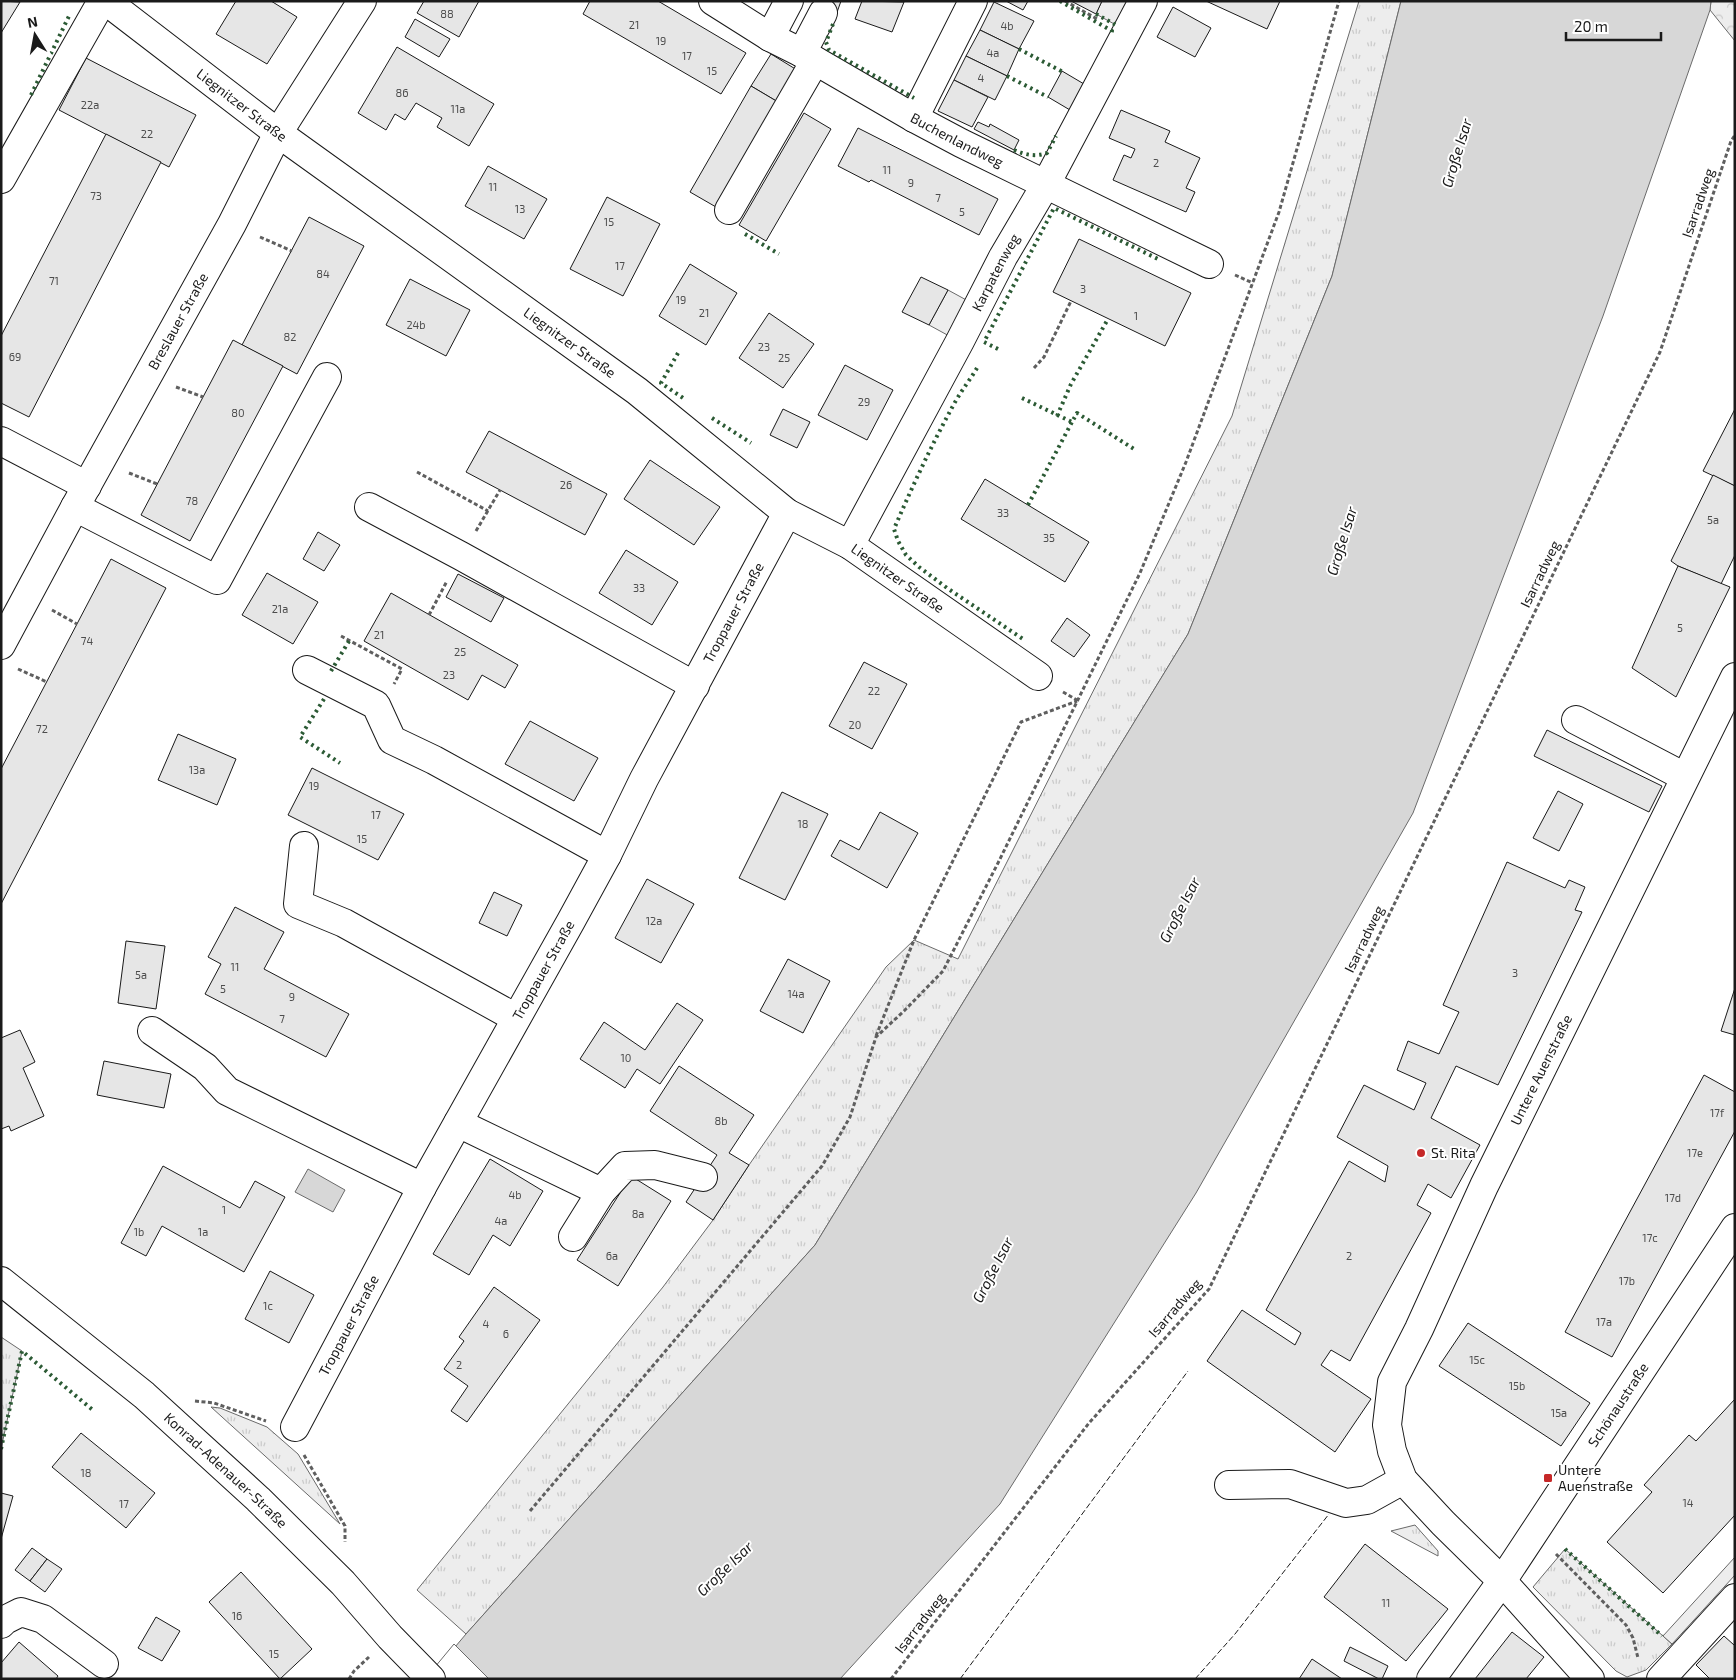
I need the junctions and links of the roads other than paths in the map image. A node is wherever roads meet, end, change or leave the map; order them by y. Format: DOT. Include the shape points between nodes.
graph roads {
  1 [pos="104,1"];
  2 [pos="362,1"];
  3 [pos="713,1"];
  4 [pos="789,1"];
  5 [pos="973,1"];
  6 [pos="1143,1"];
  7 [pos="823,13"];
  8 [pos="770,37"];
  9 [pos="809,57"];
  10 [pos="914,118"];
  11 [pos="278,133"];
  12 [pos="1,179"];
  13 [pos="1046,184"];
  14 [pos="728,210"];
  15 [pos="1209,264"];
  16 [pos="327,377"];
  17 [pos="1,441"];
  18 [pos="81,497"];
  19 [pos="368,507"];
  20 [pos="787,513"];
  21 [pos="850,545"];
  22 [pos="1,645"];
  23 [pos="307,670"];
  24 [pos="1038,676"];
  25 [pos="1735,677"];
  26 [pos="695,686"];
  27 [pos="1576,720"];
  28 [pos="1684,777"];
  29 [pos="304,846"];
  30 [pos="607,855"];
  31 [pos="516,1018"];
  32 [pos="152,1032"];
  33 [pos="458,1124"];
  34 [pos="703,1176"];
  35 [pos="422,1188"];
  36 [pos="601,1192"];
  37 [pos="1735,1228"];
  38 [pos="574,1237"];
  39 [pos="1,1282"];
  40 [pos="295,1426"];
  41 [pos="1403,1480"];
  42 [pos="1229,1485"];
  43 [pos="1502,1581"];
  44 [pos="1735,1598"];
  45 [pos="1,1624"];
  46 [pos="104,1664"];
  47 [pos="1650,1672"];
  48 [pos="431,1679"];
  49 [pos="1431,1679"];
  50 [pos="1590,1679"];
  1 -- 11 [label="street, Liegnitzer Straße"];
  1 -- 12 [label="street"];
  2 -- 11 [label="street, Breslauer Straße"];
  3 -- 8 [label="street, Buchenlandweg"];
  4 -- 8 [label="street"];
  5 -- 10 [label="street"];
  6 -- 13 [label="street, Karpatenweg"];
  7 -- 9 [label="street"];
  8 -- 9 [label="street, Buchenlandweg"];
  9 -- 10 [label="street, Buchenlandweg"];
  9 -- 14 [label="street"];
  10 -- 13 [label="street, Buchenlandweg"];
  11 -- 18 [label="street, Breslauer Straße" via="232,224"];
  11 -- 20 [label="street, Liegnitzer Straße" via="637,391"];
  13 -- 15 [label="street, Buchenlandweg"];
  13 -- 21 [label="street, Karpatenweg"];
  16 -- 18 [label="street" via="217,580"];
  17 -- 18 [label="street"];
  18 -- 22 [label="street, Breslauer Straße"];
  19 -- 26 [label="street"];
  20 -- 21 [label="street, Liegnitzer Straße"];
  20 -- 26 [label="street, Troppauer Straße"];
  21 -- 24 [label="street, Liegnitzer Straße"];
  23 -- 30 [label="street" via="376,705 392,740"];
  25 -- 28 [label="street, Untere Auenstraße"];
  26 -- 30 [label="street, Troppauer Straße"];
  27 -- 28 [label="street"];
  28 -- 41 [label="street, Untere Auenstraße" via="1392,1382 1387,1426"];
  29 -- 31 [label="street" via="298,904 344,923"];
  30 -- 31 [label="street, Troppauer Straße"];
  31 -- 33 [label="street, Troppauer Straße"];
  32 -- 35 [label="street" via="205,1067 227,1091"];
  33 -- 35 [label="street, Troppauer Straße"];
  33 -- 36 [label="street"];
  34 -- 36 [label="street" via="655,1165 625,1166"];
  35 -- 40 [label="street, Troppauer Straße"];
  36 -- 38 [label="street"];
  37 -- 43 [label="street, Schönaustraße"];
  39 -- 48 [label="street, Konrad-Adenauer-Straße" via="144,1396 258,1500 343,1582"];
  41 -- 42 [label="street" via="1367,1500 1346,1503 1290,1484"];
  41 -- 43 [label="street, Untere Auenstraße"];
  43 -- 49 [label="street, Schönaustraße"];
  43 -- 50 [label="street, Untere Auenstraße"];
  44 -- 47 [label="street"];
  45 -- 46 [label="street" via="21,1612 43,1619"];
}
